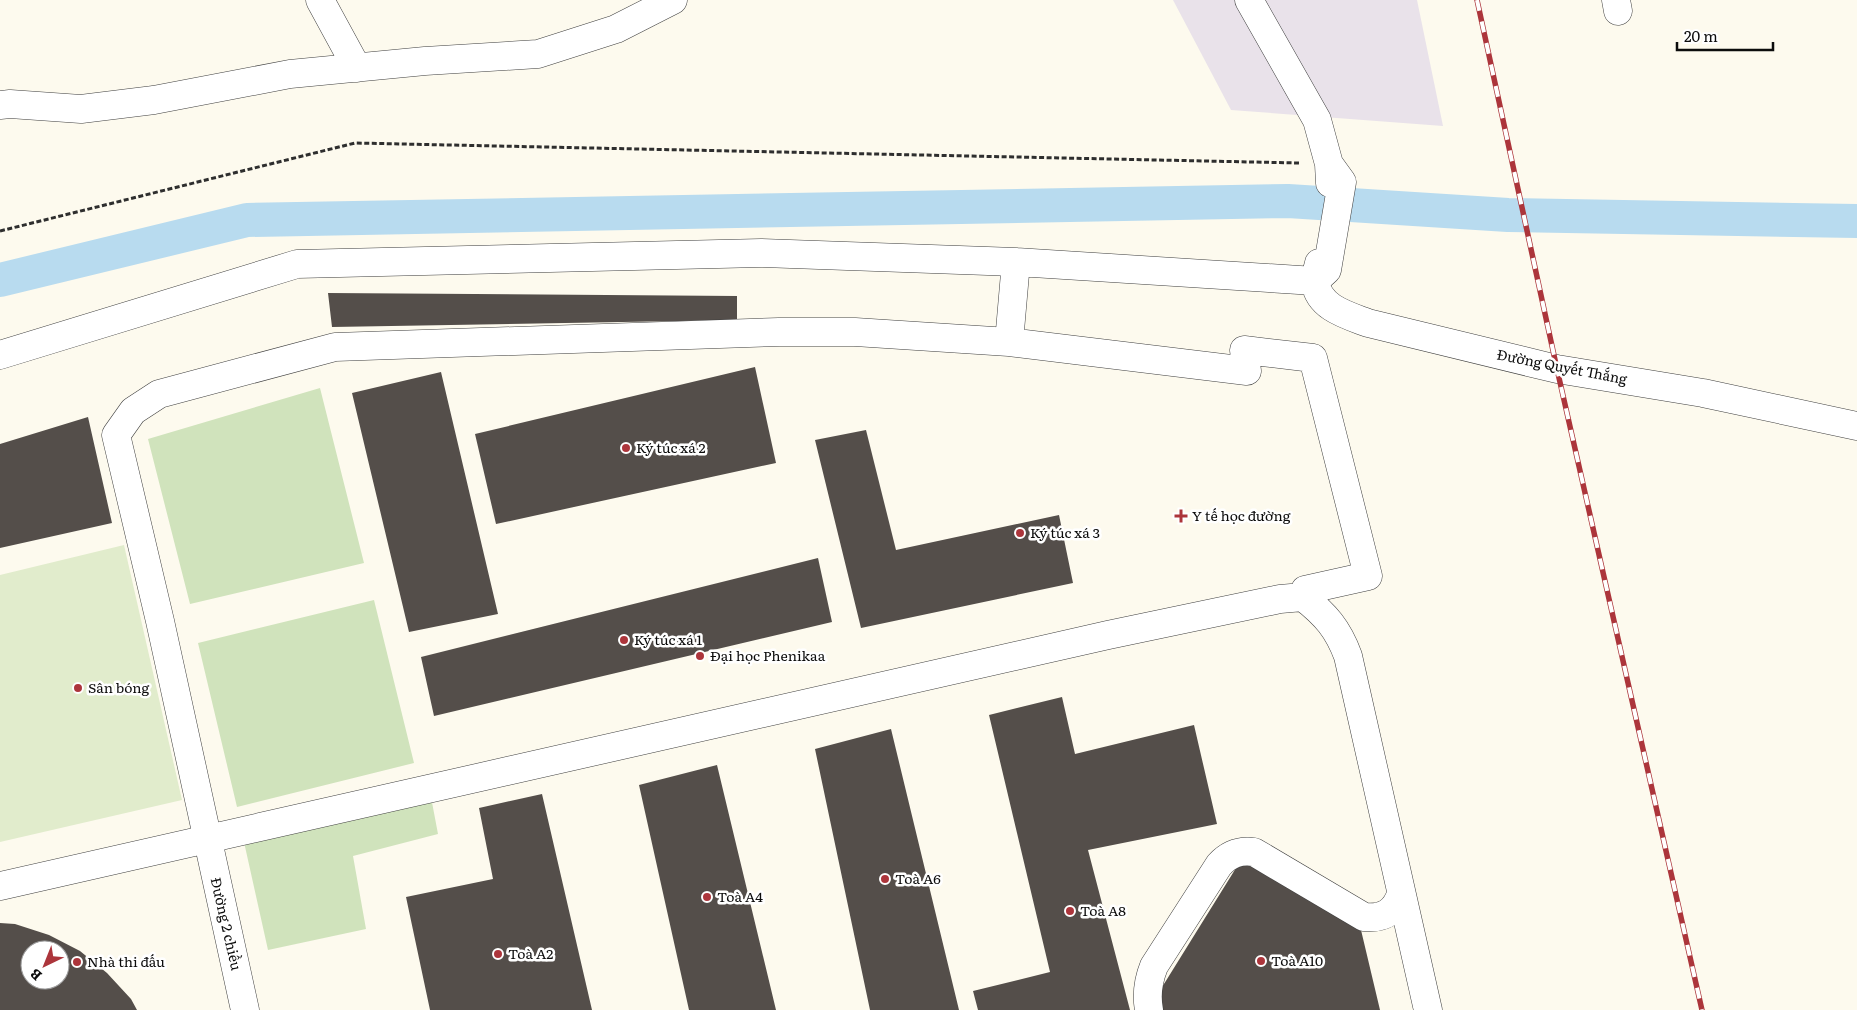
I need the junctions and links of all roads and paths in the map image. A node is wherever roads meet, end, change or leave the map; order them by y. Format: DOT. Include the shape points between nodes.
graph roads {
  1 [pos="320,0"];
  2 [pos="673,0"];
  3 [pos="1248,0"];
  4 [pos="357,68"];
  5 [pos="0,105"];
  6 [pos="1334,176"];
  7 [pos="0,231"];
  8 [pos="1016,262"];
  9 [pos="1321,268"];
  10 [pos="1009,342"];
  11 [pos="0,355"];
  12 [pos="1857,426"];
  13 [pos="1308,601"];
  14 [pos="207,838"];
  15 [pos="0,886"];
  16 [pos="1401,894"];
  17 [pos="246,1010"];
  18 [pos="1149,1010"];
  19 [pos="1428,1010"];
  1 -- 4 [label="street"];
  2 -- 4 [label="street" via="616,29 538,54"];
  3 -- 6 [label="street" via="1317,120"];
  4 -- 5 [label="street" via="290,74 154,100 81,108"];
  6 -- 7 [label="path" via="355,143"];
  6 -- 9 [label="street"];
  8 -- 9 [label="street"];
  8 -- 10 [label="street"];
  8 -- 11 [label="street" via="761,253 297,264"];
  9 -- 12 [label="street, Đường Quyết Thắng" via="1323,302 1368,323 1557,369 1703,393"];
  10 -- 13 [label="street" via="1247,371 1244,350 1313,358 1368,576 1305,590"];
  10 -- 14 [label="street, Đường 2 chiều" via="855,332 778,332 335,347 159,394 146,402 134,411 116,435"];
  13 -- 14 [label="street" via="1304,597 1280,599 1108,635"];
  13 -- 16 [label="street" via="1330,621 1342,638 1348,656"];
  14 -- 15 [label="street"];
  14 -- 17 [label="street, Đường 2 chiều"];
  16 -- 18 [label="street" via="1388,914 1364,917 1254,852 1239,851 1219,865 1154,966 1148,982"];
  16 -- 19 [label="street"];
}
